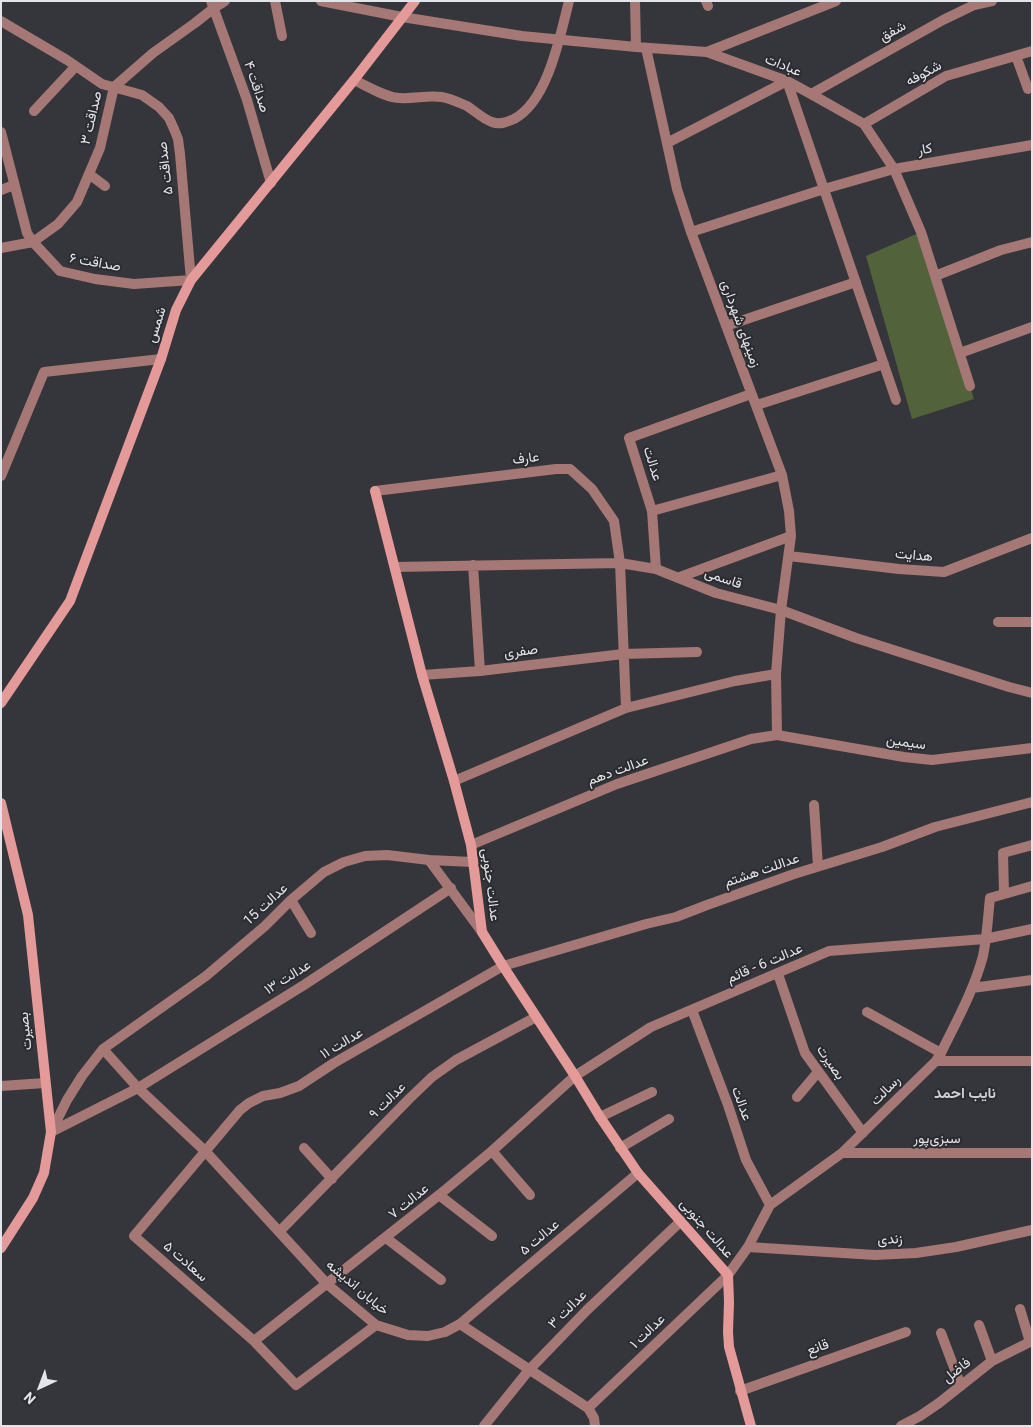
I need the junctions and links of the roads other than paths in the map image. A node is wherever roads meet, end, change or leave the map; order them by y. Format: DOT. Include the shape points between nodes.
graph roads {
  1 [pos="225,1"];
  2 [pos="275,1"];
  3 [pos="321,1"];
  4 [pos="415,1"];
  5 [pos="569,1"];
  6 [pos="635,1"];
  7 [pos="836,1"];
  8 [pos="992,1"];
  9 [pos="212,4"];
  10 [pos="402,17"];
  11 [pos="1,21"];
  12 [pos="282,36"];
  13 [pos="559,39"];
  14 [pos="641,47"];
  15 [pos="1032,51"];
  16 [pos="707,52"];
  17 [pos="1016,56"];
  18 [pos="76,67"];
  19 [pos="354,80"];
  20 [pos="787,81"];
  21 [pos="114,87"];
  22 [pos="1028,89"];
  23 [pos="811,94"];
  24 [pos="34,111"];
  25 [pos="864,124"];
  26 [pos="1,132"];
  27 [pos="667,143"];
  28 [pos="1032,145"];
  29 [pos="3,146"];
  30 [pos="894,169"];
  31 [pos="90,174"];
  32 [pos="271,183"];
  33 [pos="14,185"];
  34 [pos="105,186"];
  35 [pos="824,189"];
  36 [pos="1,190"];
  37 [pos="691,232"];
  38 [pos="33,242"];
  39 [pos="1032,242"];
  40 [pos="1,248"];
  41 [pos="935,276"];
  42 [pos="191,280"];
  43 [pos="856,282"];
  44 [pos="726,326"];
  45 [pos="1032,328"];
  46 [pos="960,353"];
  47 [pos="161,359"];
  48 [pos="884,364"];
  49 [pos="970,386"];
  50 [pos="752,394"];
  51 [pos="896,400"];
  52 [pos="757,405"];
  53 [pos="782,475"];
  54 [pos="1,476"];
  55 [pos="375,491"];
  56 [pos="652,511"];
  57 [pos="791,536"];
  58 [pos="1032,538"];
  59 [pos="789,556"];
  60 [pos="620,563"];
  61 [pos="473,566"];
  62 [pos="395,567"];
  63 [pos="656,568"];
  64 [pos="680,578"];
  65 [pos="782,610"];
  66 [pos="998,622"];
  67 [pos="1032,622"];
  68 [pos="697,652"];
  69 [pos="623,654"];
  70 [pos="480,671"];
  71 [pos="776,674"];
  72 [pos="422,675"];
  73 [pos="1032,693"];
  74 [pos="1,703"];
  75 [pos="626,708"];
  76 [pos="777,735"];
  77 [pos="1032,748"];
  78 [pos="454,781"];
  79 [pos="1032,802"];
  80 [pos="1,803"];
  81 [pos="814,805"];
  82 [pos="471,845"];
  83 [pos="1032,845"];
  84 [pos="429,860"];
  85 [pos="472,862"];
  86 [pos="818,866"];
  87 [pos="1032,886"];
  88 [pos="451,888"];
  89 [pos="1004,893"];
  90 [pos="291,900"];
  91 [pos="1032,929"];
  92 [pos="311,932"];
  93 [pos="482,932"];
  94 [pos="985,939"];
  95 [pos="502,966"];
  96 [pos="778,974"];
  97 [pos="1032,980"];
  98 [pos="972,988"];
  99 [pos="692,1010"];
  100 [pos="867,1012"];
  101 [pos="536,1017"];
  102 [pos="104,1049"];
  103 [pos="938,1057"];
  104 [pos="1032,1061"];
  105 [pos="818,1072"];
  106 [pos="575,1076"];
  107 [pos="46,1083"];
  108 [pos="1,1086"];
  109 [pos="138,1088"];
  110 [pos="652,1092"];
  111 [pos="797,1097"];
  112 [pos="600,1117"];
  113 [pos="670,1119"];
  114 [pos="51,1132"];
  115 [pos="863,1133"];
  116 [pos="304,1148"];
  117 [pos="620,1148"];
  118 [pos="492,1151"];
  119 [pos="206,1152"];
  120 [pos="842,1153"];
  121 [pos="1032,1153"];
  122 [pos="638,1173"];
  123 [pos="332,1179"];
  124 [pos="439,1195"];
  125 [pos="530,1195"];
  126 [pos="770,1205"];
  127 [pos="681,1222"];
  128 [pos="1032,1230"];
  129 [pos="280,1232"];
  130 [pos="492,1236"];
  131 [pos="386,1238"];
  132 [pos="748,1247"];
  133 [pos="1,1248"];
  134 [pos="728,1275"];
  135 [pos="441,1280"];
  136 [pos="327,1284"];
  137 [pos="1020,1309"];
  138 [pos="460,1324"];
  139 [pos="376,1325"];
  140 [pos="978,1325"];
  141 [pos="906,1332"];
  142 [pos="941,1333"];
  143 [pos="254,1341"];
  144 [pos="1031,1342"];
  145 [pos="992,1361"];
  146 [pos="529,1370"];
  147 [pos="961,1386"];
  148 [pos="740,1391"];
  149 [pos="588,1408"];
  150 [pos="489,1424"];
  151 [pos="595,1426"];
  152 [pos="751,1426"];
  153 [pos="901,1426"];
  1 -- 9 [label="street, صداقت ۳"];
  2 -- 12 [label="street"];
  3 -- 10 [label="street"];
  4 -- 10 [label="street, شمس"];
  5 -- 13 [label="street"];
  6 -- 14 [label="street, زمینهای شهرداری"];
  7 -- 16 [label="street"];
  8 -- 23 [label="street, شفق" via="974,5 943,20"];
  9 -- 21 [label="street, صداقت ۳" via="195,23 153,52"];
  9 -- 32 [label="street, صداقت ۴" via="247,100"];
  10 -- 13 [label="street, عبادات"];
  10 -- 19 [label="street, شمس"];
  11 -- 18 [label="street, صداقت ۵"];
  13 -- 14 [label="street, عبادات"];
  13 -- 19 [label="street" via="536,98 521,115 506,123 494,123 467,106 443,97 398,98"];
  14 -- 16 [label="street, عبادات"];
  14 -- 27 [label="street, زمینهای شهرداری"];
  15 -- 17 [label="street, شکوفه"];
  16 -- 20 [label="street, عبادات"];
  17 -- 22 [label="street"];
  17 -- 25 [label="street, شکوفه" via="946,76"];
  18 -- 21 [label="street, صداقت ۵" via="102,84"];
  18 -- 24 [label="street"];
  19 -- 32 [label="street, شمس"];
  20 -- 23 [label="street, عبادات"];
  20 -- 27 [label="street"];
  20 -- 35 [label="street"];
  21 -- 31 [label="street, صداقت ۳" via="100,148"];
  21 -- 42 [label="street, صداقت ۵" via="142,95 159,107 169,118 178,139"];
  23 -- 25 [label="street, عبادات"];
  25 -- 30 [label="street, عبادات"];
  26 -- 29 [label="street, صداقت ۶"];
  27 -- 37 [label="street, زمینهای شهرداری"];
  28 -- 30 [label="street, کار"];
  29 -- 33 [label="street, صداقت ۶"];
  30 -- 35 [label="street, کار"];
  30 -- 41 [label="street, عبادات" via="921,232"];
  31 -- 34 [label="street"];
  31 -- 38 [label="street, صداقت ۳" via="77,202 58,224"];
  32 -- 42 [label="street, شمس"];
  33 -- 36 [label="street"];
  33 -- 38 [label="street, صداقت ۶" via="27,233"];
  35 -- 37 [label="street, کار"];
  35 -- 43 [label="street"];
  37 -- 44 [label="street, زمینهای شهرداری"];
  38 -- 40 [label="street"];
  38 -- 42 [label="street, صداقت ۶" via="60,271 134,284"];
  39 -- 41 [label="street" via="1001,250"];
  41 -- 46 [label="street, عبادات"];
  42 -- 47 [label="street, شمس" via="176,310"];
  43 -- 44 [label="street"];
  43 -- 48 [label="street"];
  44 -- 50 [label="street, زمینهای شهرداری"];
  45 -- 46 [label="street"];
  46 -- 49 [label="street, عبادات"];
  47 -- 54 [label="street" via="44,372"];
  47 -- 74 [label="street, شمس" via="70,601"];
  48 -- 51 [label="street"];
  48 -- 52 [label="street"];
  50 -- 52 [label="street, زمینهای شهرداری"];
  50 -- 56 [label="street, عدالت" via="629,438"];
  52 -- 53 [label="street, زمینهای شهرداری"];
  53 -- 56 [label="street"];
  53 -- 57 [label="street, زمینهای شهرداری"];
  55 -- 60 [label="street, عارف" via="570,469 592,489 614,521"];
  55 -- 62 [label="street, عدالت جنوبی"];
  56 -- 63 [label="street, عدالت"];
  57 -- 59 [label="street, زمینهای شهرداری"];
  57 -- 64 [label="street"];
  58 -- 59 [label="street, هدایت" via="944,572"];
  59 -- 65 [label="street, زمینهای شهرداری"];
  60 -- 61 [label="street, قاسمی"];
  60 -- 63 [label="street, قاسمی"];
  60 -- 69 [label="street, عارف"];
  61 -- 62 [label="street, قاسمی"];
  61 -- 70 [label="street"];
  62 -- 72 [label="street, عدالت جنوبی"];
  63 -- 64 [label="street, قاسمی"];
  64 -- 65 [label="street, قاسمی" via="716,593"];
  65 -- 71 [label="street, زمینهای شهرداری"];
  65 -- 73 [label="street, قاسمی" via="856,638"];
  66 -- 67 [label="street"];
  68 -- 69 [label="street, صفری"];
  69 -- 70 [label="street, صفری"];
  69 -- 75 [label="street, عارف"];
  70 -- 72 [label="street, صفری"];
  71 -- 75 [label="street"];
  71 -- 76 [label="street, زمینهای شهرداری"];
  72 -- 78 [label="street, عدالت جنوبی"];
  75 -- 78 [label="street"];
  76 -- 77 [label="street, سیمین" via="932,760"];
  76 -- 82 [label="street, عدالت دهم" via="751,739 617,784"];
  78 -- 82 [label="street, عدالت جنوبی"];
  79 -- 86 [label="street, عداللت هشتم" via="935,827 847,859"];
  80 -- 107 [label="street, بصیرت" via="28,915"];
  81 -- 86 [label="street"];
  82 -- 85 [label="street, عدالت جنوبی"];
  83 -- 89 [label="street" via="1003,853"];
  84 -- 85 [label="street, عدالت 15"];
  84 -- 88 [label="street"];
  84 -- 90 [label="street, عدالت 15" via="387,855 365,856 344,862 324,872"];
  85 -- 93 [label="street, عدالت جنوبی"];
  86 -- 95 [label="street, عداللت هشتم" via="676,917"];
  87 -- 89 [label="street"];
  88 -- 93 [label="street"];
  88 -- 109 [label="street, عدالت ۱۳" via="304,985"];
  89 -- 94 [label="street, رسالت" via="990,898"];
  90 -- 92 [label="street"];
  90 -- 102 [label="street, عدالت 15" via="206,976"];
  91 -- 94 [label="street, عدالت 6 - قائم"];
  93 -- 95 [label="street, عدالت جنوبی"];
  94 -- 96 [label="street, عدالت 6 - قائم" via="829,951"];
  94 -- 98 [label="street, رسالت"];
  95 -- 101 [label="street, عدالت جنوبی"];
  95 -- 119 [label="street, عدالت ۱۱" via="299,1086 249,1103"];
  96 -- 99 [label="street, عدالت 6 - قائم"];
  96 -- 105 [label="street, بصیرت" via="804,1053"];
  97 -- 98 [label="street"];
  98 -- 103 [label="street, رسالت"];
  99 -- 106 [label="street, عدالت 6 - قائم" via="651,1027"];
  99 -- 126 [label="street, عدالت" via="746,1160"];
  100 -- 103 [label="street"];
  101 -- 106 [label="street, عدالت جنوبی"];
  101 -- 123 [label="street, عدالت ۹" via="444,1068 409,1099"];
  102 -- 109 [label="street, خیابان اندیشه"];
  102 -- 114 [label="street, عدالت 15" via="82,1076"];
  103 -- 104 [label="street"];
  103 -- 115 [label="street, رسالت"];
  105 -- 111 [label="street"];
  105 -- 115 [label="street, بصیرت"];
  106 -- 112 [label="street, عدالت جنوبی"];
  106 -- 118 [label="street, عدالت ۷"];
  107 -- 108 [label="street"];
  107 -- 114 [label="street, بصیرت"];
  109 -- 114 [label="street, عدالت ۱۳"];
  109 -- 119 [label="street, خیابان اندیشه"];
  110 -- 112 [label="street"];
  112 -- 117 [label="street, عدالت جنوبی"];
  113 -- 117 [label="street"];
  114 -- 133 [label="street, بصیرت" via="44,1173 37,1190"];
  115 -- 120 [label="street, رسالت"];
  116 -- 123 [label="street"];
  117 -- 122 [label="street, عدالت جنوبی"];
  118 -- 124 [label="street, عدالت ۷"];
  118 -- 125 [label="street"];
  119 -- 129 [label="street, خیابان اندیشه"];
  119 -- 143 [label="street, سعادت ۵" via="134,1236"];
  120 -- 121 [label="street, سبزی‌پور"];
  120 -- 126 [label="street, رسالت"];
  122 -- 127 [label="street, عدالت جنوبی"];
  122 -- 138 [label="street, عدالت ۵"];
  123 -- 129 [label="street, عدالت ۹"];
  124 -- 130 [label="street"];
  124 -- 131 [label="street, عدالت ۷"];
  126 -- 132 [label="street, رسالت"];
  127 -- 134 [label="street, عدالت جنوبی"];
  127 -- 146 [label="street, عدالت ۳" via="587,1310"];
  128 -- 132 [label="street, زندی" via="916,1253 876,1255"];
  129 -- 136 [label="street, خیابان اندیشه"];
  131 -- 135 [label="street"];
  131 -- 136 [label="street, عدالت ۷"];
  132 -- 134 [label="street, رسالت"];
  134 -- 148 [label="street" via="729,1347"];
  134 -- 149 [label="street, عدالت ۱"];
  136 -- 139 [label="street, خیابان اندیشه"];
  136 -- 143 [label="street, عدالت ۷"];
  137 -- 144 [label="street"];
  138 -- 139 [label="street, خیابان اندیشه" via="446,1332 428,1336 408,1335"];
  138 -- 146 [label="street"];
  139 -- 143 [label="street, سعادت ۵" via="296,1385"];
  140 -- 145 [label="street"];
  141 -- 148 [label="street, قانع"];
  142 -- 147 [label="street"];
  144 -- 145 [label="street, فاضل"];
  145 -- 147 [label="street, فاضل"];
  146 -- 149 [label="street"];
  146 -- 150 [label="street, عدالت ۳"];
  147 -- 153 [label="street, فاضل"];
  148 -- 152 [label="street"];
  149 -- 151 [label="street"];
}
